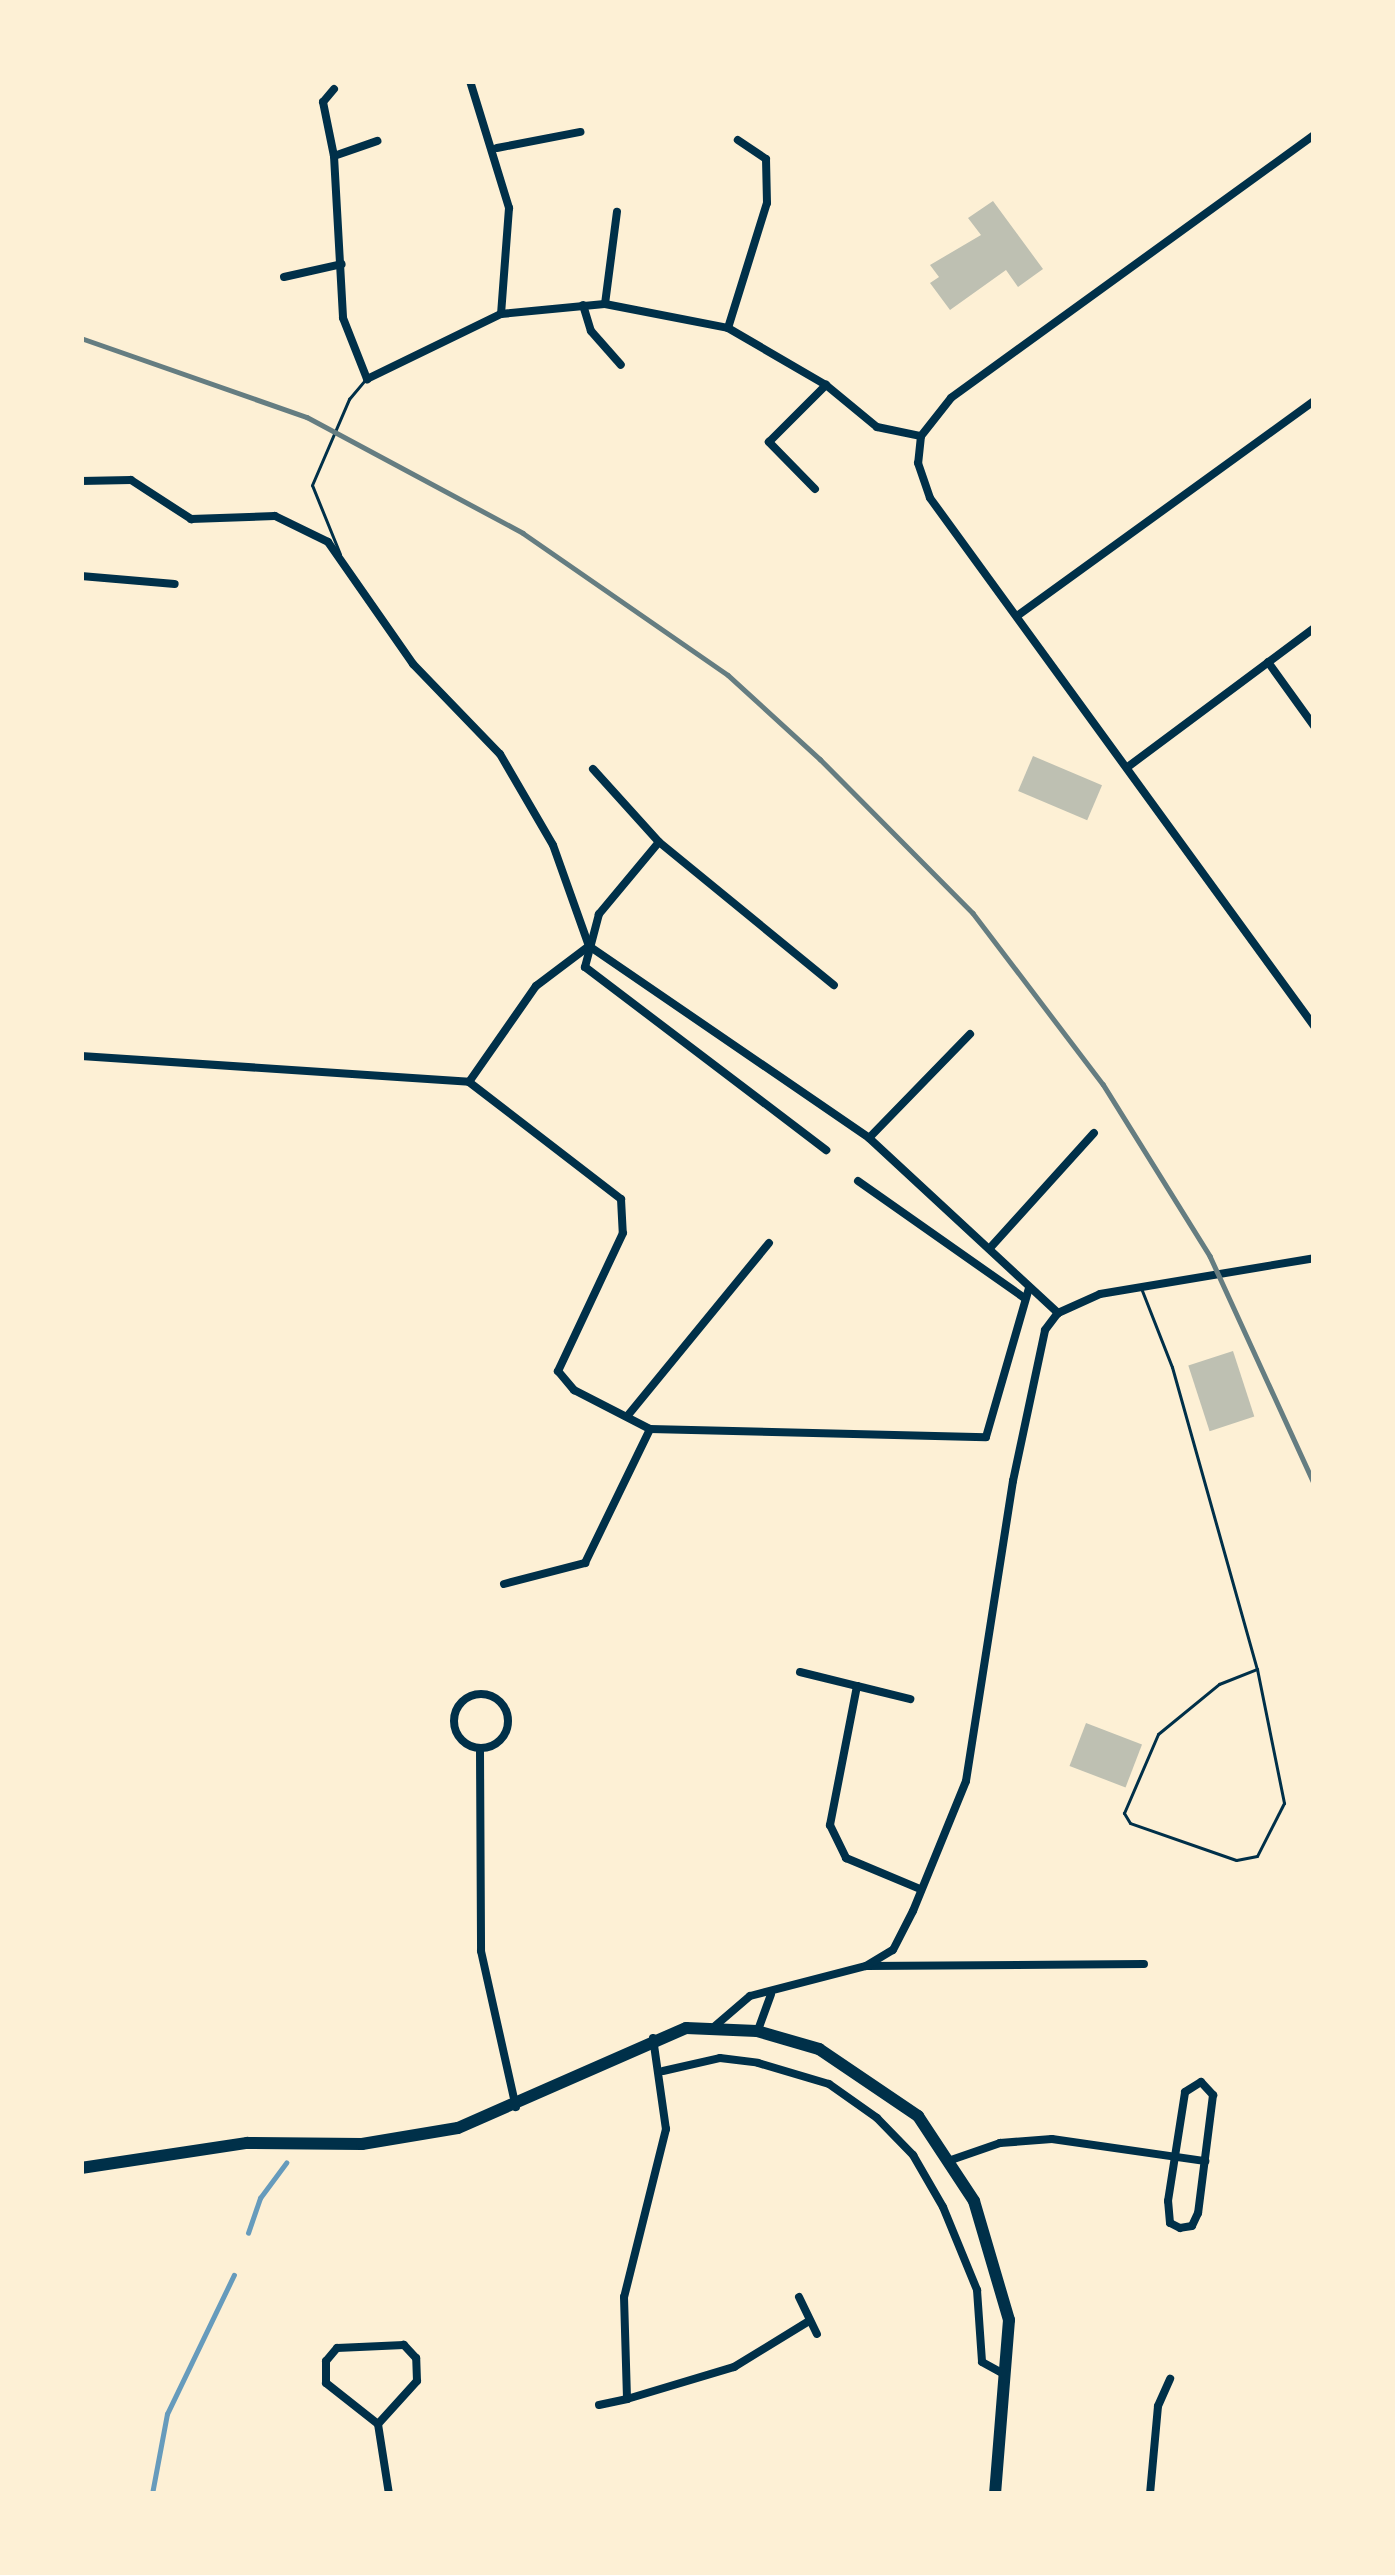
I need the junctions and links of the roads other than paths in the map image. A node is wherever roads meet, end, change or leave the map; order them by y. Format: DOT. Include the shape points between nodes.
graph roads {
  1 [pos="470,81"];
  2 [pos="334,89"];
  3 [pos="580,132"];
  4 [pos="1314,135"];
  5 [pos="738,140"];
  6 [pos="377,142"];
  7 [pos="497,148"];
  8 [pos="334,156"];
  9 [pos="617,212"];
  10 [pos="342,264"];
  11 [pos="284,277"];
  12 [pos="605,304"];
  13 [pos="584,305"];
  14 [pos="501,314"];
  15 [pos="728,328"];
  16 [pos="621,365"];
  17 [pos="367,379"];
  18 [pos="826,385"];
  19 [pos="1314,401"];
  20 [pos="921,436"];
  21 [pos="81,481"];
  22 [pos="814,489"];
  23 [pos="341,556"];
  24 [pos="81,576"];
  25 [pos="175,584"];
  26 [pos="1017,616"];
  27 [pos="1314,628"];
  28 [pos="1268,662"];
  29 [pos="1314,726"];
  30 [pos="1129,766"];
  31 [pos="593,769"];
  32 [pos="659,842"];
  33 [pos="589,946"];
  34 [pos="833,985"];
  35 [pos="1314,1026"];
  36 [pos="970,1034"];
  37 [pos="81,1056"];
  38 [pos="469,1082"];
  39 [pos="1094,1133"];
  40 [pos="869,1138"];
  41 [pos="826,1150"];
  42 [pos="858,1181"];
  43 [pos="769,1243"];
  44 [pos="990,1247"];
  45 [pos="1314,1258"];
  46 [pos="1140,1286"];
  47 [pos="1026,1293"];
  48 [pos="1058,1313"];
  49 [pos="629,1414"];
  50 [pos="650,1429"];
  51 [pos="504,1584"];
  52 [pos="1257,1670"];
  53 [pos="800,1672"];
  54 [pos="857,1686"];
  55 [pos="910,1699"];
  56 [pos="480,1751"];
  57 [pos="920,1889"];
  58 [pos="1144,1964"];
  59 [pos="866,1966"];
  60 [pos="772,1992"];
  61 [pos="715,2026"];
  62 [pos="757,2031"];
  63 [pos="653,2037"];
  64 [pos="663,2071"];
  65 [pos="516,2108"];
  66 [pos="1176,2157"];
  67 [pos="951,2160"];
  68 [pos="1205,2161"];
  69 [pos="81,2168"];
  70 [pos="800,2297"];
  71 [pos="809,2321"];
  72 [pos="817,2334"];
  73 [pos="1009,2375"];
  74 [pos="1170,2379"];
  75 [pos="627,2399"];
  76 [pos="599,2405"];
  77 [pos="378,2425"];
  78 [pos="389,2494"];
  79 [pos="995,2494"];
  80 [pos="1150,2494"];
  1 -- 7 [label="street"];
  2 -- 8 [label="street" via="322,102"];
  3 -- 7 [label="street"];
  4 -- 20 [label="street" via="951,398"];
  5 -- 15 [label="street" via="766,159 767,203"];
  6 -- 8 [label="street"];
  7 -- 14 [label="street" via="509,208"];
  8 -- 10 [label="street"];
  9 -- 12 [label="street"];
  10 -- 11 [label="street"];
  10 -- 17 [label="street" via="343,318"];
  12 -- 13 [label="street"];
  12 -- 15 [label="street"];
  13 -- 14 [label="street"];
  13 -- 16 [label="street" via="591,331"];
  14 -- 17 [label="street"];
  15 -- 18 [label="street"];
  17 -- 23 [label="lane" via="320,461 315,505"];
  18 -- 20 [label="street" via="877,427"];
  18 -- 22 [label="street" via="769,442"];
  19 -- 26 [label="street"];
  20 -- 26 [label="street" via="918,463 930,498"];
  21 -- 23 [label="street" via="148,485 179,513 208,522 248,515 303,524"];
  23 -- 33 [label="street" via="413,664 500,754 553,845"];
  24 -- 25 [label="street"];
  26 -- 30 [label="street"];
  27 -- 28 [label="street"];
  28 -- 29 [label="street"];
  28 -- 30 [label="street"];
  30 -- 35 [label="street"];
  31 -- 32 [label="street"];
  32 -- 33 [label="street" via="599,914"];
  32 -- 34 [label="street"];
  33 -- 38 [label="street" via="536,986"];
  33 -- 40 [label="street"];
  33 -- 41 [label="street" via="585,967"];
  36 -- 40 [label="street"];
  37 -- 38 [label="street"];
  38 -- 49 [label="street" via="621,1198 619,1244 558,1363 565,1383"];
  39 -- 44 [label="street"];
  40 -- 44 [label="street"];
  42 -- 47 [label="street"];
  43 -- 49 [label="street"];
  44 -- 47 [label="street"];
  45 -- 46 [label="street"];
  46 -- 48 [label="street"];
  46 -- 52 [label="lane" via="1172,1367"];
  47 -- 48 [label="street"];
  47 -- 50 [label="street" via="986,1437"];
  48 -- 57 [label="street" via="1045,1330 1012,1481 966,1781"];
  49 -- 50 [label="street"];
  50 -- 51 [label="street" via="585,1563"];
  52 -- 52 [label="lane" via="1284,1803 1257,1856 1236,1860 1130,1822 1124,1813 1158,1734 1219,1684"];
  53 -- 54 [label="street"];
  54 -- 55 [label="street"];
  54 -- 57 [label="street" via="830,1825 846,1858"];
  56 -- 56 [label="street" via="454,1723 456,1707 474,1694 502,1702 509,1718 501,1739"];
  56 -- 65 [label="street" via="481,1951"];
  57 -- 59 [label="street" via="893,1950"];
  58 -- 59 [label="street"];
  59 -- 60 [label="street"];
  60 -- 61 [label="street" via="750,1996"];
  60 -- 62 [label="street"];
  61 -- 62 [label="main road"];
  61 -- 63 [label="main road"];
  62 -- 67 [label="main road" via="819,2049 866,2074 918,2116"];
  63 -- 64 [label="street"];
  63 -- 65 [label="main road"];
  64 -- 73 [label="street" via="705,2059 758,2063 829,2084 877,2118 928,2176 976,2290 982,2362"];
  64 -- 75 [label="street" via="663,2150 624,2297"];
  65 -- 69 [label="main road" via="389,2142 247,2143"];
  66 -- 67 [label="street" via="1052,2139 1000,2143"];
  66 -- 68 [label="street"];
  66 -- 68 [label="street" via="1167,2214 1180,2228 1196,2221"];
  66 -- 68 [label="street" via="1185,2092 1201,2082 1214,2095"];
  67 -- 73 [label="main road" via="996,2260 1009,2320"];
  70 -- 71 [label="street"];
  71 -- 72 [label="street"];
  71 -- 75 [label="street" via="734,2367"];
  73 -- 79 [label="main road"];
  74 -- 80 [label="street" via="1158,2406"];
  75 -- 76 [label="street"];
  77 -- 77 [label="street" via="326,2383 326,2361 337,2348 404,2345 416,2358 417,2381"];
  77 -- 78 [label="street"];
}
